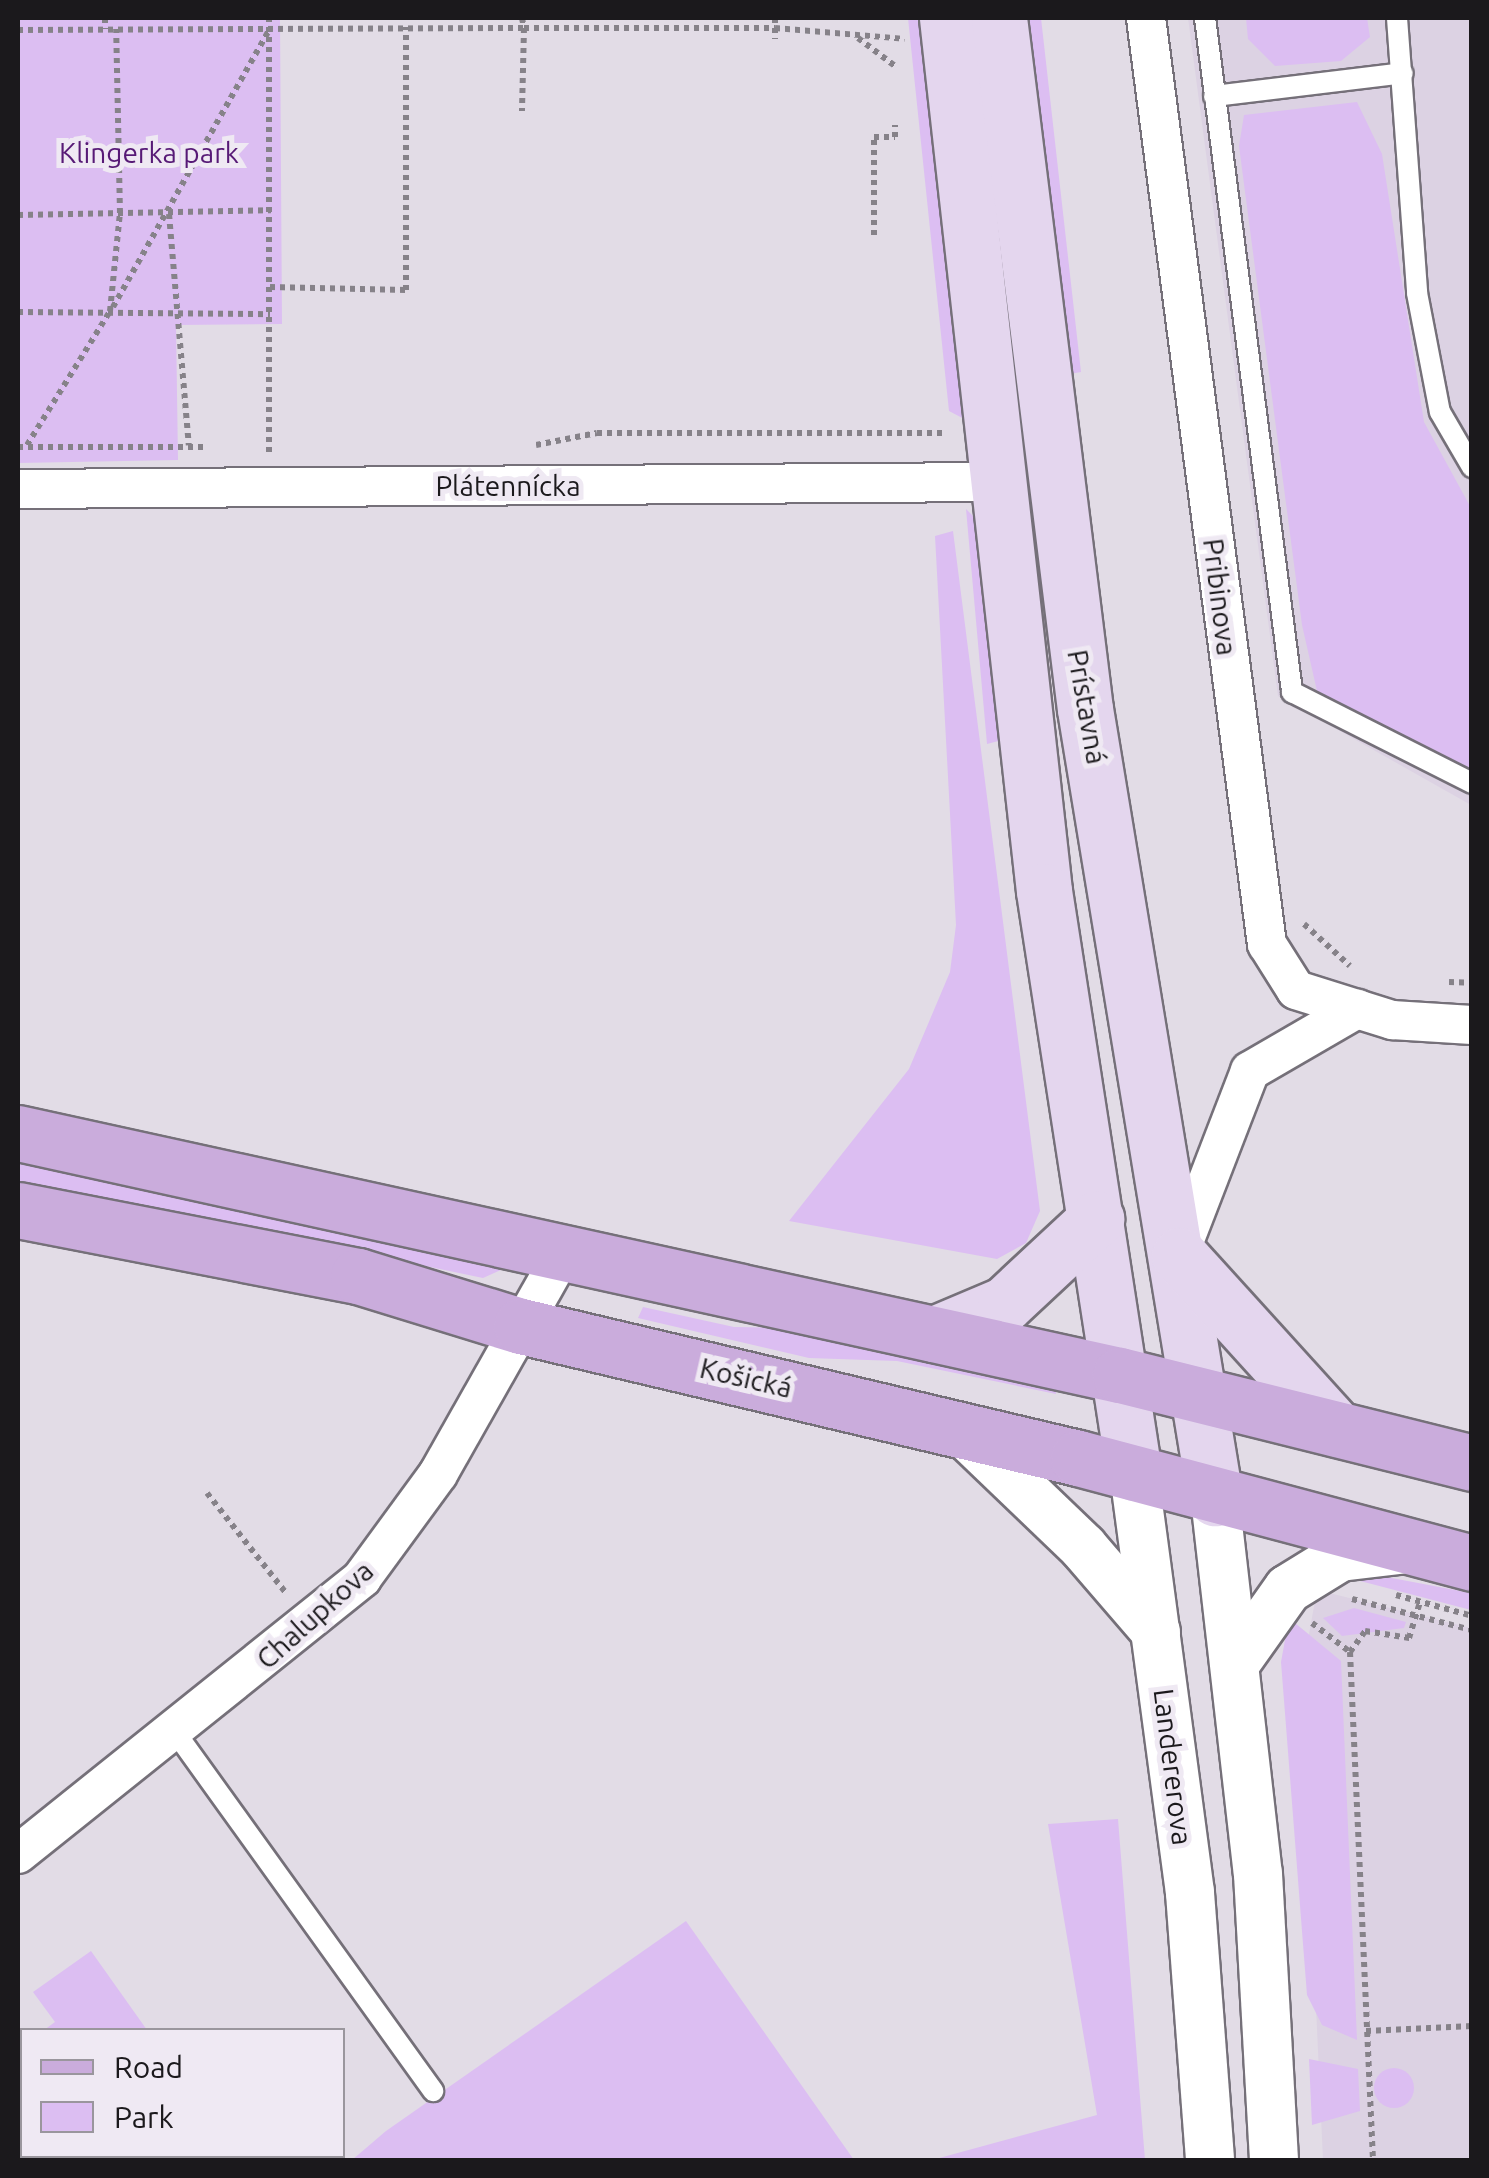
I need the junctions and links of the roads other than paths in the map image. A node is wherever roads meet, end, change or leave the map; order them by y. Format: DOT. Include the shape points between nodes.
graph roads {
  1 [pos="999,18"];
  2 [pos="1146,18"];
  3 [pos="1205,18"];
  4 [pos="1397,18"];
  5 [pos="926,28"];
  6 [pos="1403,74"];
  7 [pos="1214,96"];
  8 [pos="1472,467"];
  9 [pos="998,482"];
  10 [pos="18,489"];
  11 [pos="1472,783"];
  12 [pos="1357,1009"];
  13 [pos="1472,1025"];
  14 [pos="18,1134"];
  15 [pos="18,1210"];
  16 [pos="1096,1219"];
  17 [pos="563,1253"];
  18 [pos="1179,1255"];
  19 [pos="521,1326"];
  20 [pos="934,1334"];
  21 [pos="1120,1375"];
  22 [pos="1200,1394"];
  23 [pos="960,1428"];
  24 [pos="1336,1428"];
  25 [pos="1472,1463"];
  26 [pos="1134,1474"];
  27 [pos="1215,1498"];
  28 [pos="1414,1548"];
  29 [pos="1472,1564"];
  30 [pos="1156,1632"];
  31 [pos="1237,1662"];
  32 [pos="173,1729"];
  33 [pos="18,1854"];
  34 [pos="433,2091"];
  35 [pos="1210,2160"];
  36 [pos="1274,2160"];
  1 -- 18 [label="main road, Prístavná" via="1082,690"];
  2 -- 12 [label="street, Pribinova" via="1267,944 1296,990"];
  3 -- 7 [label="lane"];
  4 -- 6 [label="lane"];
  5 -- 9 [label="main road"];
  6 -- 7 [label="lane"];
  6 -- 8 [label="lane" via="1417,294 1440,412"];
  7 -- 11 [label="lane" via="1292,692"];
  9 -- 10 [label="street, Plátennícka"];
  9 -- 16 [label="main road" via="1044,891"];
  12 -- 13 [label="street, Pribinova"];
  12 -- 18 [label="street" via="1250,1071"];
  14 -- 17 [label="main road"];
  15 -- 19 [label="main road, Košická" via="358,1276"];
  16 -- 20 [label="main road" via="1037,1281"];
  16 -- 21 [label="main road"];
  17 -- 19 [label="street, Chalupkova"];
  17 -- 20 [label="main road"];
  18 -- 22 [label="main road, Prístavná"];
  18 -- 24 [label="main road"];
  19 -- 23 [label="main road, Košická"];
  19 -- 32 [label="street, Chalupkova" via="402,1529 312,1625"];
  20 -- 21 [label="main road"];
  21 -- 22 [label="main road"];
  21 -- 26 [label="main road, Landererova"];
  22 -- 24 [label="main road"];
  22 -- 27 [label="main road"];
  23 -- 26 [label="main road, Košická"];
  23 -- 30 [label="street" via="1084,1547"];
  24 -- 25 [label="main road"];
  26 -- 27 [label="main road, Košická"];
  26 -- 30 [label="street, Landererova"];
  27 -- 28 [label="main road, Košická"];
  27 -- 31 [label="street"];
  28 -- 29 [label="main road, Košická"];
  28 -- 31 [label="street" via="1340,1557 1288,1589"];
  30 -- 35 [label="street, Landererova" via="1190,1893"];
  31 -- 36 [label="street"];
  32 -- 33 [label="street, Chalupkova"];
  32 -- 34 [label="lane"];
}
